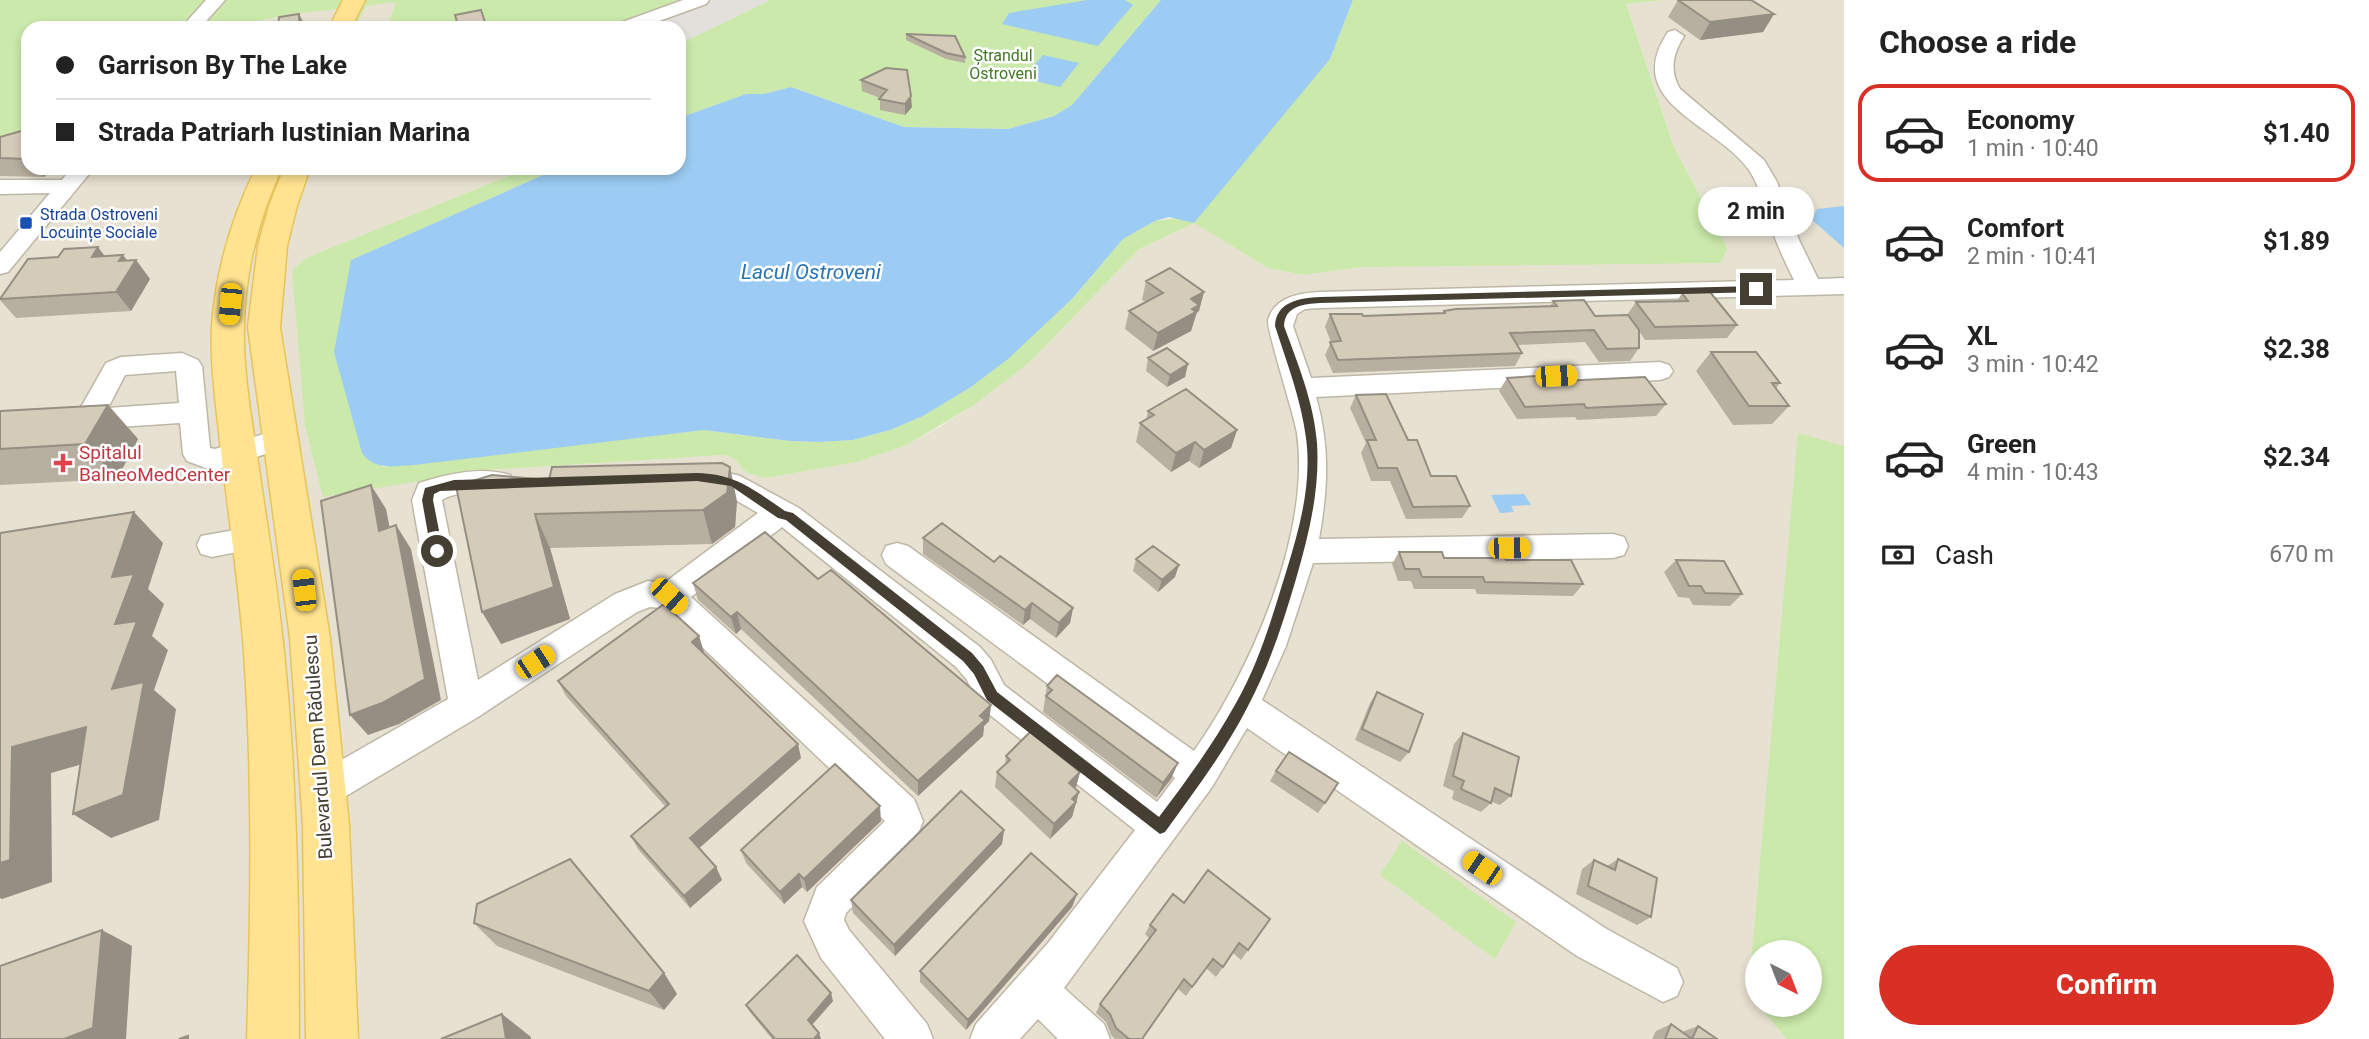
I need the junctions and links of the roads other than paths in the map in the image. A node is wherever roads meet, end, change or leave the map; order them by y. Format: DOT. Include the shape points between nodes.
graph roads {
  1 [pos="216,0"];
  2 [pos="354,0"];
  3 [pos="375,0"];
  4 [pos="631,0"];
  5 [pos="700,0"];
  6 [pos="196,21"];
  7 [pos="344,21"];
  8 [pos="364,21"];
  9 [pos="631,21"];
  10 [pos="642,21"];
  11 [pos="1675,36"];
  12 [pos="77,175"];
  13 [pos="266,175"];
  14 [pos="296,175"];
  15 [pos="68,186"];
  16 [pos="0,187"];
  17 [pos="0,267"];
  18 [pos="1844,286"];
  19 [pos="1810,288"];
  20 [pos="1660,371"];
  21 [pos="1301,388"];
  22 [pos="193,412"];
  23 [pos="280,439"];
  24 [pos="239,452"];
  25 [pos="670,478"];
  26 [pos="522,482"];
  27 [pos="782,515"];
  28 [pos="251,539"];
  29 [pos="212,545"];
  30 [pos="1613,546"];
  31 [pos="1300,551"];
  32 [pos="897,555"];
  33 [pos="669,596"];
  34 [pos="1242,705"];
  35 [pos="466,706"];
  36 [pos="1199,775"];
  37 [pos="323,790"];
  38 [pos="1160,827"];
  39 [pos="1662,982"];
  40 [pos="1036,990"];
  41 [pos="273,1039"];
  42 [pos="332,1039"];
  43 [pos="912,1039"];
  44 [pos="990,1039"];
  45 [pos="1089,1039"];
  1 -- 6 [label="street"];
  2 -- 7 [label="main road"];
  3 -- 8 [label="main road"];
  4 -- 9 [label="street"];
  5 -- 10 [label="street"];
  11 -- 19 [label="street" via="1663,61 1666,82 1757,167"];
  12 -- 15 [label="street"];
  13 -- 24 [label="main road" via="246,231 230,304 229,348"];
  14 -- 23 [label="main road, Bulevardul Dem Rădulescu" via="278,227 265,293 264,327"];
  15 -- 16 [label="street"];
  15 -- 17 [label="street"];
  18 -- 19 [label="street"];
  19 -- 21 [label="street" via="1304,301 1286,308 1280,316"];
  20 -- 21 [label="street"];
  21 -- 31 [label="street" via="1313,473"];
  22 -- 24 [label="street" via="197,454 214,460"];
  23 -- 24 [label="street"];
  23 -- 37 [label="main road, Bulevardul Dem Rădulescu" via="310,638"];
  24 -- 28 [label="main road"];
  25 -- 27 [label="street" via="718,478 735,483"];
  26 -- 35 [label="street" via="454,484 429,491"];
  27 -- 33 [label="street"];
  27 -- 38 [label="street" via="968,657 992,696"];
  28 -- 29 [label="street"];
  28 -- 41 [label="main road" via="273,796"];
  30 -- 31 [label="street"];
  31 -- 34 [label="street" via="1272,637"];
  32 -- 36 [label="street"];
  33 -- 35 [label="street" via="649,594 626,603"];
  33 -- 43 [label="street" via="901,811 905,821 901,831 831,901 824,921 835,944"];
  34 -- 36 [label="street"];
  34 -- 39 [label="street" via="1591,942"];
  35 -- 37 [label="street"];
  36 -- 38 [label="street"];
  37 -- 42 [label="main road, Bulevardul Dem Rădulescu"];
  38 -- 40 [label="street"];
  40 -- 44 [label="street"];
  40 -- 45 [label="street"];
}
